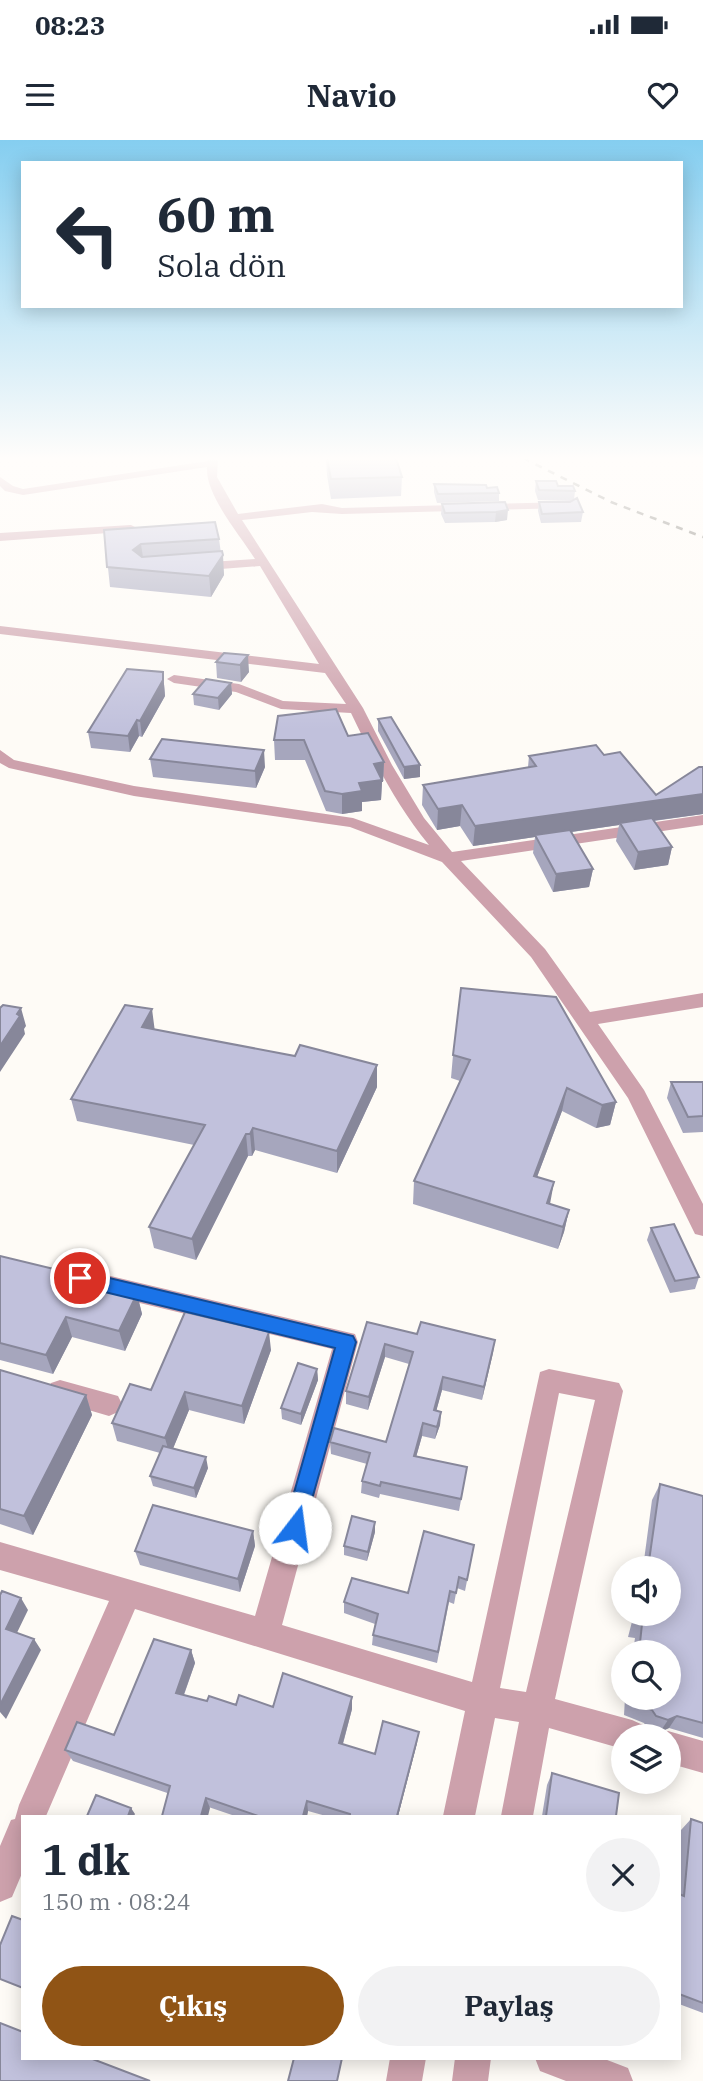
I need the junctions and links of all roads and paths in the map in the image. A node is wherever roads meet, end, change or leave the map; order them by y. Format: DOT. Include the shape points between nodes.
graph roads {
  1 [pos="253,549"];
  2 [pos="263,562"];
  3 [pos="184,568"];
  4 [pos="0,630"];
  5 [pos="329,669"];
  6 [pos="174,679"];
  7 [pos="356,708"];
  8 [pos="3,760"];
  9 [pos="703,820"];
  10 [pos="448,858"];
  11 [pos="703,1000"];
  12 [pos="584,1020"];
  13 [pos="703,1227"];
  14 [pos="40,1269"];
  15 [pos="36,1384"];
  16 [pos="109,1404"];
  17 [pos="0,1556"];
  18 [pos="128,1592"];
  19 [pos="265,1634"];
  20 [pos="483,1701"];
  21 [pos="537,1709"];
  22 [pos="611,1730"];
  23 [pos="681,1751"];
  24 [pos="703,1757"];
  25 [pos="30,1815"];
  26 [pos="459,1815"];
  27 [pos="517,1815"];
  28 [pos="408,2060"];
  29 [pos="473,2060"];
  30 [pos="558,2060"];
  31 [pos="404,2081"];
  32 [pos="470,2081"];
  33 [pos="615,2081"];
  1 -- 2 [label="street"];
  2 -- 3 [label="street"];
  2 -- 5 [label="street"];
  4 -- 5 [label="street"];
  5 -- 7 [label="street"];
  6 -- 7 [label="street" via="239,688 281,705"];
  7 -- 10 [label="street" via="417,820"];
  8 -- 10 [label="street" via="134,791 353,823"];
  9 -- 10 [label="street"];
  10 -- 12 [label="street" via="538,953"];
  11 -- 12 [label="street"];
  12 -- 13 [label="street" via="636,1095"];
  14 -- 19 [label="street" via="346,1342"];
  15 -- 16 [label="street"];
  17 -- 18 [label="street"];
  18 -- 19 [label="street"];
  18 -- 25 [label="street"];
  19 -- 20 [label="street"];
  20 -- 21 [label="street"];
  20 -- 21 [label="street" via="549,1380 610,1391"];
  20 -- 26 [label="street"];
  21 -- 22 [label="street"];
  21 -- 27 [label="street"];
  23 -- 24 [label="street"];
  28 -- 31 [label="street"];
  29 -- 32 [label="street"];
  30 -- 33 [label="street"];
}
